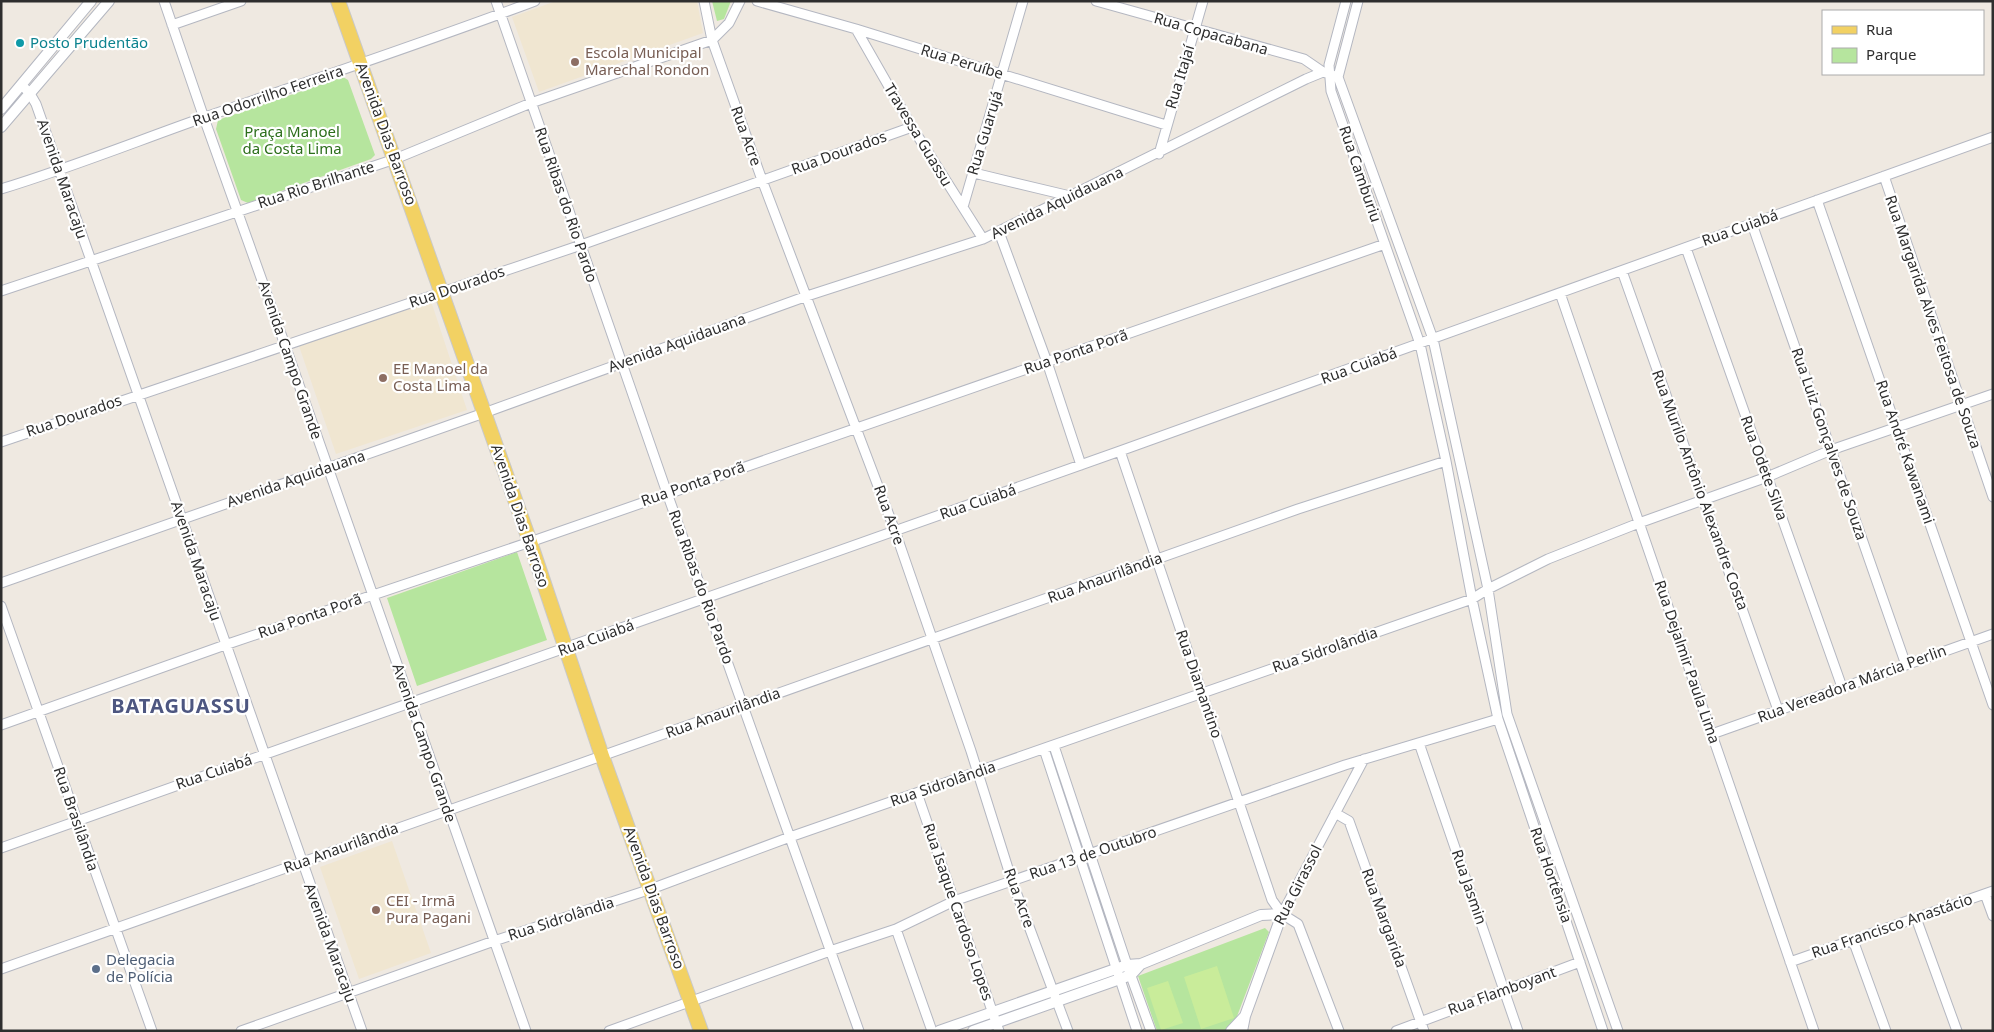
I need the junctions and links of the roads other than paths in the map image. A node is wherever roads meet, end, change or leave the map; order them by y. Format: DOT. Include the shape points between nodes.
graph roads {
  1 [pos="109,1"];
  2 [pos="164,1"];
  3 [pos="241,1"];
  4 [pos="338,1"];
  5 [pos="496,1"];
  6 [pos="535,1"];
  7 [pos="704,1"];
  8 [pos="740,1"];
  9 [pos="757,1"];
  10 [pos="1023,1"];
  11 [pos="1096,1"];
  12 [pos="1203,1"];
  13 [pos="1346,1"];
  14 [pos="1358,1"];
  15 [pos="89,4"];
  16 [pos="500,14"];
  17 [pos="96,16"];
  18 [pos="172,25"];
  19 [pos="856,29"];
  20 [pos="1195,29"];
  21 [pos="712,40"];
  22 [pos="361,64"];
  23 [pos="1003,74"];
  24 [pos="1330,75"];
  25 [pos="25,89"];
  26 [pos="531,104"];
  27 [pos="1,109"];
  28 [pos="204,118"];
  29 [pos="1166,125"];
  30 [pos="1,126"];
  31 [pos="912,127"];
  32 [pos="1993,137"];
  33 [pos="1159,154"];
  34 [pos="1367,155"];
  35 [pos="395,159"];
  36 [pos="1356,160"];
  37 [pos="59,172"];
  38 [pos="974,173"];
  39 [pos="1884,176"];
  40 [pos="762,180"];
  41 [pos="1,189"];
  42 [pos="1070,196"];
  43 [pos="1817,200"];
  44 [pos="963,207"];
  45 [pos="238,211"];
  46 [pos="1752,224"];
  47 [pos="999,232"];
  48 [pos="983,239"];
  49 [pos="1385,244"];
  50 [pos="581,245"];
  51 [pos="1686,248"];
  52 [pos="91,260"];
  53 [pos="1622,270"];
  54 [pos="1,291"];
  55 [pos="442,292"];
  56 [pos="1560,293"];
  57 [pos="808,296"];
  58 [pos="1433,339"];
  59 [pos="1420,344"];
  60 [pos="285,345"];
  61 [pos="1046,362"];
  62 [pos="621,363"];
  63 [pos="137,394"];
  64 [pos="1993,394"];
  65 [pos="1960,405"];
  66 [pos="484,413"];
  67 [pos="857,428"];
  68 [pos="1896,428"];
  69 [pos="1,442"];
  70 [pos="1831,450"];
  71 [pos="1120,452"];
  72 [pos="1446,461"];
  73 [pos="1081,466"];
  74 [pos="328,468"];
  75 [pos="1767,477"];
  76 [pos="667,493"];
  77 [pos="1993,497"];
  78 [pos="1703,500"];
  79 [pos="181,519"];
  80 [pos="1639,524"];
  81 [pos="895,531"];
  82 [pos="530,542"];
  83 [pos="1157,559"];
  84 [pos="1,582"];
  85 [pos="1488,589"];
  86 [pos="372,594"];
  87 [pos="705,599"];
  88 [pos="1472,599"];
  89 [pos="1,606"];
  90 [pos="1993,634"];
  91 [pos="932,639"];
  92 [pos="1971,642"];
  93 [pos="225,645"];
  94 [pos="566,649"];
  95 [pos="1906,665"];
  96 [pos="1842,688"];
  97 [pos="1202,693"];
  98 [pos="410,703"];
  99 [pos="1993,705"];
  100 [pos="743,706"];
  101 [pos="1778,710"];
  102 [pos="38,712"];
  103 [pos="1498,719"];
  104 [pos="1,725"];
  105 [pos="1712,734"];
  106 [pos="1419,743"];
  107 [pos="1054,746"];
  108 [pos="1044,749"];
  109 [pos="263,755"];
  110 [pos="602,756"];
  111 [pos="1364,759"];
  112 [pos="977,772"];
  113 [pos="917,793"];
  114 [pos="1239,802"];
  115 [pos="448,810"];
  116 [pos="1335,813"];
  117 [pos="77,821"];
  118 [pos="790,837"];
  119 [pos="1,848"];
  120 [pos="1090,854"];
  121 [pos="1080,857"];
  122 [pos="302,862"];
  123 [pos="1012,881"];
  124 [pos="651,889"];
  125 [pos="1989,892"];
  126 [pos="954,901"];
  127 [pos="1282,914"];
  128 [pos="1993,916"];
  129 [pos="1916,918"];
  130 [pos="114,928"];
  131 [pos="896,929"];
  132 [pos="1853,940"];
  133 [pos="494,941"];
  134 [pos="830,951"];
  135 [pos="1580,962"];
  136 [pos="1790,962"];
  137 [pos="1140,964"];
  138 [pos="1122,966"];
  139 [pos="1,969"];
  140 [pos="1126,977"];
  141 [pos="1504,990"];
  142 [pos="1054,991"];
  143 [pos="348,992"];
  144 [pos="691,1002"];
  145 [pos="1058,1002"];
  146 [pos="992,1012"];
  147 [pos="1421,1022"];
  148 [pos="998,1027"];
  149 [pos="1239,1029"];
  150 [pos="152,1031"];
  151 [pos="241,1031"];
  152 [pos="362,1031"];
  153 [pos="526,1031"];
  154 [pos="609,1031"];
  155 [pos="701,1031"];
  156 [pos="859,1031"];
  157 [pos="932,1031"];
  158 [pos="939,1031"];
  159 [pos="973,1031"];
  160 [pos="1068,1031"];
  161 [pos="1137,1031"];
  162 [pos="1151,1031"];
  163 [pos="1339,1031"];
  164 [pos="1396,1031"];
  165 [pos="1424,1031"];
  166 [pos="1518,1031"];
  167 [pos="1604,1031"];
  168 [pos="1618,1031"];
  169 [pos="1814,1031"];
  170 [pos="1886,1031"];
  171 [pos="1957,1031"];
  1 -- 17 [label="street"];
  2 -- 18 [label="street, Avenida Campo Grande"];
  3 -- 18 [label="street"];
  4 -- 22 [label="main road, Avenida Dias Barroso"];
  5 -- 16 [label="street, Rua Ribas do Rio Pardo"];
  6 -- 16 [label="street, Rua Odorrilho Ferreira"];
  7 -- 21 [label="street, Rua Acre"];
  8 -- 21 [label="street" via="729,23"];
  9 -- 19 [label="street, Rua Peruíbe"];
  10 -- 23 [label="street, Rua Guarujá"];
  11 -- 20 [label="street, Rua Copacabana"];
  12 -- 20 [label="street, Rua Itajaí"];
  13 -- 24 [label="street, Rua Camburiu" via="1336,34"];
  14 -- 24 [label="street, Rua Camburiu"];
  15 -- 17 [label="street"];
  15 -- 25 [label="street"];
  16 -- 22 [label="street, Rua Odorrilho Ferreira"];
  16 -- 26 [label="street, Rua Ribas do Rio Pardo"];
  17 -- 25 [label="street"];
  18 -- 28 [label="street, Avenida Campo Grande"];
  19 -- 23 [label="street, Rua Peruíbe"];
  19 -- 31 [label="street, Travessa Guassu"];
  20 -- 24 [label="street, Rua Copacabana" via="1304,59"];
  20 -- 29 [label="street, Rua Itajaí"];
  21 -- 26 [label="street, Rua Rio Brilhante"];
  21 -- 40 [label="street, Rua Acre"];
  22 -- 28 [label="street, Rua Odorrilho Ferreira"];
  22 -- 35 [label="main road, Avenida Dias Barroso"];
  23 -- 29 [label="street, Rua Peruíbe"];
  23 -- 38 [label="street, Rua Guarujá"];
  24 -- 33 [label="street, Avenida Aquidauana" via="1306,80"];
  24 -- 34 [label="street, Rua Camburiu"];
  24 -- 36 [label="street, Rua Camburiu" via="1331,91"];
  25 -- 27 [label="street"];
  25 -- 30 [label="street"];
  25 -- 37 [label="street, Avenida Maracaju" via="36,104"];
  26 -- 35 [label="street, Rua Rio Brilhante"];
  26 -- 50 [label="street, Rua Ribas do Rio Pardo"];
  28 -- 37 [label="street, Rua Odorrilho Ferreira"];
  28 -- 45 [label="street, Avenida Campo Grande"];
  29 -- 33 [label="street, Rua Itajaí"];
  31 -- 40 [label="street, Rua Dourados"];
  31 -- 44 [label="street, Travessa Guassu"];
  32 -- 39 [label="street, Rua Cuiabá"];
  33 -- 42 [label="street, Avenida Aquidauana"];
  34 -- 36 [label="street"];
  34 -- 58 [label="street, Rua Camburiu"];
  35 -- 45 [label="street, Rua Rio Brilhante"];
  35 -- 55 [label="main road, Avenida Dias Barroso"];
  36 -- 49 [label="street, Rua Camburiu"];
  37 -- 41 [label="street, Rua Odorrilho Ferreira"];
  37 -- 52 [label="street, Avenida Maracaju"];
  38 -- 42 [label="street"];
  38 -- 44 [label="street, Rua Guarujá"];
  39 -- 43 [label="street, Rua Cuiabá"];
  39 -- 65 [label="street, Rua Margarida Alves Feitosa de Souza"];
  40 -- 50 [label="street, Rua Dourados"];
  40 -- 57 [label="street, Rua Acre"];
  42 -- 47 [label="street, Avenida Aquidauana"];
  43 -- 46 [label="street, Rua Cuiabá"];
  43 -- 68 [label="street, Rua André Kawanami"];
  44 -- 48 [label="street, Travessa Guassu"];
  45 -- 52 [label="street, Rua Rio Brilhante"];
  45 -- 60 [label="street, Avenida Campo Grande"];
  46 -- 51 [label="street, Rua Cuiabá"];
  46 -- 70 [label="street, Rua Luiz Gonçalves de Souza"];
  47 -- 48 [label="street, Avenida Aquidauana"];
  47 -- 61 [label="street"];
  48 -- 57 [label="street, Avenida Aquidauana"];
  49 -- 59 [label="street, Rua Camburiu"];
  49 -- 61 [label="street, Rua Ponta Porã"];
  50 -- 55 [label="street, Rua Dourados"];
  50 -- 62 [label="street, Rua Ribas do Rio Pardo"];
  51 -- 53 [label="street, Rua Cuiabá"];
  51 -- 75 [label="street, Rua Odete Silva"];
  52 -- 54 [label="street, Rua Rio Brilhante"];
  52 -- 63 [label="street, Avenida Maracaju"];
  53 -- 56 [label="street, Rua Cuiabá"];
  53 -- 78 [label="street, Rua Murilo Antônio Alexandre Costa"];
  55 -- 60 [label="street, Rua Dourados"];
  55 -- 66 [label="main road, Avenida Dias Barroso"];
  56 -- 58 [label="street, Rua Cuiabá"];
  56 -- 80 [label="street, Rua Dejalmir Paula Lima"];
  57 -- 62 [label="street, Avenida Aquidauana"];
  57 -- 67 [label="street, Rua Acre"];
  58 -- 59 [label="street, Rua Cuiabá"];
  58 -- 85 [label="street, Rua Camburiu"];
  59 -- 71 [label="street, Rua Cuiabá"];
  59 -- 72 [label="street, Rua Camburiu"];
  60 -- 63 [label="street, Rua Dourados"];
  60 -- 74 [label="street, Avenida Campo Grande"];
  61 -- 67 [label="street, Rua Ponta Porã"];
  61 -- 73 [label="street"];
  62 -- 66 [label="street, Avenida Aquidauana"];
  62 -- 76 [label="street, Rua Ribas do Rio Pardo"];
  63 -- 69 [label="street, Rua Dourados"];
  63 -- 79 [label="street, Avenida Maracaju"];
  64 -- 65 [label="street, Rua Sidrolândia"];
  65 -- 68 [label="street, Rua Sidrolândia"];
  65 -- 77 [label="street, Rua Margarida Alves Feitosa de Souza"];
  66 -- 74 [label="street, Avenida Aquidauana"];
  66 -- 82 [label="main road, Avenida Dias Barroso"];
  67 -- 76 [label="street, Rua Ponta Porã"];
  67 -- 81 [label="street, Rua Acre"];
  68 -- 70 [label="street, Rua Sidrolândia"];
  68 -- 92 [label="street, Rua André Kawanami"];
  70 -- 75 [label="street, Rua Sidrolândia"];
  70 -- 95 [label="street, Rua Luiz Gonçalves de Souza"];
  71 -- 73 [label="street, Rua Cuiabá"];
  71 -- 83 [label="street, Rua Diamantino"];
  72 -- 83 [label="street, Rua Anaurilândia"];
  72 -- 88 [label="street, Rua Camburiu"];
  73 -- 81 [label="street, Rua Cuiabá"];
  74 -- 79 [label="street, Avenida Aquidauana"];
  74 -- 86 [label="street, Avenida Campo Grande"];
  75 -- 78 [label="street, Rua Sidrolândia"];
  75 -- 96 [label="street, Rua Odete Silva"];
  76 -- 82 [label="street, Rua Ponta Porã"];
  76 -- 87 [label="street, Rua Ribas do Rio Pardo"];
  78 -- 80 [label="street, Rua Sidrolândia"];
  78 -- 101 [label="street, Rua Murilo Antônio Alexandre Costa"];
  79 -- 84 [label="street, Avenida Aquidauana"];
  79 -- 93 [label="street, Avenida Maracaju"];
  80 -- 85 [label="street, Rua Sidrolândia" via="1548,559"];
  80 -- 105 [label="street, Rua Dejalmir Paula Lima"];
  81 -- 87 [label="street, Rua Cuiabá"];
  81 -- 91 [label="street, Rua Acre"];
  82 -- 86 [label="street, Rua Ponta Porã"];
  82 -- 94 [label="main road, Avenida Dias Barroso"];
  83 -- 91 [label="street, Rua Anaurilândia"];
  83 -- 97 [label="street, Rua Diamantino"];
  85 -- 88 [label="street, Rua Sidrolândia"];
  85 -- 168 [label="street, Rua Camburiu" via="1507,714"];
  86 -- 93 [label="street, Rua Ponta Porã"];
  86 -- 98 [label="street, Avenida Campo Grande"];
  87 -- 94 [label="street, Rua Cuiabá"];
  87 -- 100 [label="street, Rua Ribas do Rio Pardo"];
  88 -- 97 [label="street, Rua Sidrolândia"];
  88 -- 103 [label="street, Rua Hortênsia"];
  89 -- 102 [label="street, Rua Brasilândia"];
  90 -- 92 [label="street, Rua Vereadora Márcia Perlin"];
  91 -- 100 [label="street, Rua Anaurilândia"];
  91 -- 112 [label="street, Rua Acre"];
  92 -- 95 [label="street, Rua Vereadora Márcia Perlin"];
  92 -- 99 [label="street, Rua André Kawanami"];
  93 -- 102 [label="street, Rua Ponta Porã"];
  93 -- 109 [label="street, Avenida Maracaju"];
  94 -- 98 [label="street, Rua Cuiabá"];
  94 -- 110 [label="main road, Avenida Dias Barroso"];
  95 -- 96 [label="street, Rua Vereadora Márcia Perlin"];
  96 -- 101 [label="street, Rua Vereadora Márcia Perlin"];
  97 -- 107 [label="street, Rua Sidrolândia"];
  97 -- 114 [label="street, Rua Diamantino"];
  98 -- 109 [label="street, Rua Cuiabá"];
  98 -- 115 [label="street, Avenida Campo Grande"];
  100 -- 110 [label="street, Rua Anaurilândia"];
  100 -- 118 [label="street, Rua Ribas do Rio Pardo"];
  101 -- 105 [label="street, Rua Vereadora Márcia Perlin"];
  102 -- 104 [label="street, Rua Ponta Porã"];
  102 -- 117 [label="street, Rua Brasilândia"];
  103 -- 106 [label="street, Rua 13 de Outubro"];
  103 -- 135 [label="street, Rua Hortênsia"];
  105 -- 136 [label="street, Rua Dejalmir Paula Lima"];
  106 -- 111 [label="street, Rua 13 de Outubro"];
  106 -- 141 [label="street, Rua Jasmin"];
  107 -- 108 [label="street, Rua Sidrolândia"];
  107 -- 120 [label="street"];
  108 -- 112 [label="street, Rua Sidrolândia"];
  108 -- 121 [label="street"];
  109 -- 117 [label="street, Rua Cuiabá"];
  109 -- 122 [label="street, Avenida Maracaju"];
  110 -- 115 [label="street, Rua Anaurilândia"];
  110 -- 124 [label="main road, Avenida Dias Barroso"];
  111 -- 114 [label="street, Rua 13 de Outubro"];
  111 -- 116 [label="street, Rua Girassol"];
  112 -- 113 [label="street, Rua Sidrolândia"];
  112 -- 123 [label="street, Rua Acre"];
  113 -- 118 [label="street, Rua Sidrolândia"];
  113 -- 126 [label="street, Rua Isaque Cardoso Lopes"];
  114 -- 120 [label="street, Rua 13 de Outubro"];
  114 -- 127 [label="street, Rua Diamantino" via="1272,900"];
  115 -- 122 [label="street, Rua Anaurilândia"];
  115 -- 133 [label="street, Avenida Campo Grande"];
  116 -- 127 [label="street, Rua Girassol"];
  116 -- 147 [label="street, Rua Margarida" via="1349,821"];
  117 -- 119 [label="street, Rua Cuiabá"];
  117 -- 130 [label="street, Rua Brasilândia"];
  118 -- 124 [label="street, Rua Sidrolândia"];
  118 -- 134 [label="street, Rua Ribas do Rio Pardo"];
  120 -- 121 [label="street, Rua 13 de Outubro"];
  120 -- 138 [label="street"];
  121 -- 123 [label="street, Rua 13 de Outubro"];
  121 -- 138 [label="street"];
  122 -- 130 [label="street, Rua Anaurilândia"];
  122 -- 143 [label="street, Avenida Maracaju"];
  123 -- 126 [label="street, Rua 13 de Outubro"];
  123 -- 142 [label="street, Rua Acre"];
  124 -- 133 [label="street, Rua Sidrolândia"];
  124 -- 144 [label="main road, Avenida Dias Barroso"];
  125 -- 128 [label="street"];
  125 -- 129 [label="street, Rua Francisco Anastácio"];
  126 -- 131 [label="street, Rua 13 de Outubro"];
  126 -- 146 [label="street, Rua Isaque Cardoso Lopes"];
  127 -- 137 [label="street" via="1261,915"];
  127 -- 149 [label="street, Rua Girassol"];
  127 -- 163 [label="street, Rua Diamantino" via="1298,924"];
  129 -- 132 [label="street, Rua Francisco Anastácio"];
  129 -- 171 [label="street"];
  130 -- 139 [label="street, Rua Anaurilândia"];
  130 -- 150 [label="street, Rua Brasilândia"];
  131 -- 134 [label="street, Rua 13 de Outubro"];
  131 -- 157 [label="street"];
  132 -- 136 [label="street, Rua Francisco Anastácio"];
  132 -- 170 [label="street"];
  133 -- 143 [label="street, Rua Sidrolândia"];
  133 -- 153 [label="street, Avenida Campo Grande"];
  134 -- 144 [label="street, Rua 13 de Outubro"];
  134 -- 156 [label="street, Rua Ribas do Rio Pardo"];
  135 -- 141 [label="street, Rua Flamboyant"];
  135 -- 167 [label="street, Rua Hortênsia"];
  136 -- 169 [label="street, Rua Dejalmir Paula Lima"];
  137 -- 138 [label="street"];
  137 -- 140 [label="street"];
  138 -- 140 [label="street"];
  138 -- 142 [label="street"];
  140 -- 145 [label="street"];
  140 -- 161 [label="street"];
  140 -- 162 [label="street"];
  141 -- 147 [label="street, Rua Flamboyant"];
  141 -- 166 [label="street, Rua Jasmin"];
  142 -- 145 [label="street, Rua Acre"];
  142 -- 146 [label="street"];
  143 -- 151 [label="street, Rua Sidrolândia"];
  143 -- 152 [label="street, Avenida Maracaju"];
  144 -- 154 [label="street, Rua 13 de Outubro"];
  144 -- 155 [label="main road, Avenida Dias Barroso"];
  145 -- 148 [label="street"];
  145 -- 160 [label="street, Rua Acre"];
  146 -- 148 [label="street, Rua Isaque Cardoso Lopes"];
  146 -- 158 [label="street"];
  147 -- 164 [label="street, Rua Flamboyant"];
  147 -- 165 [label="street, Rua Margarida"];
  148 -- 159 [label="street"];
}
